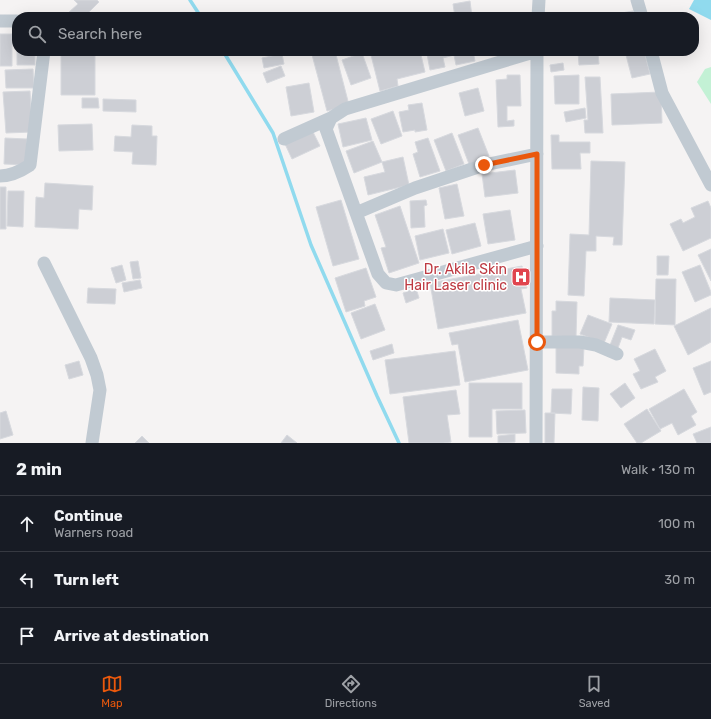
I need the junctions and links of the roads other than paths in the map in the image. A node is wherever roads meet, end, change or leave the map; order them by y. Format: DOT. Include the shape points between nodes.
graph roads {
  1 [pos="539,0"];
  2 [pos="637,0"];
  3 [pos="538,12"];
  4 [pos="641,12"];
  5 [pos="0,21"];
  6 [pos="12,21"];
  7 [pos="43,56"];
  8 [pos="520,56"];
  9 [pos="537,56"];
  10 [pos="652,56"];
  11 [pos="331,118"];
  12 [pos="284,139"];
  13 [pos="537,154"];
  14 [pos="0,176"];
  15 [pos="711,185"];
  16 [pos="356,213"];
  17 [pos="537,246"];
  18 [pos="44,263"];
  19 [pos="537,342"];
  20 [pos="617,354"];
  21 [pos="92,443"];
  22 [pos="536,443"];
  1 -- 3 [label="street"];
  2 -- 4 [label="street"];
  5 -- 6 [label="street"];
  7 -- 14 [label="street" via="30,165 21,171"];
  8 -- 11 [label="street" via="345,109"];
  9 -- 13 [label="street"];
  10 -- 15 [label="street" via="662,93"];
  11 -- 12 [label="street"];
  11 -- 16 [label="street" via="326,129"];
  13 -- 16 [label="street" via="477,167 415,188"];
  13 -- 17 [label="street"];
  16 -- 17 [label="street" via="378,274 386,283 396,285"];
  17 -- 19 [label="street"];
  18 -- 21 [label="street" via="97,375 100,390"];
  19 -- 20 [label="street" via="580,342 596,345"];
  19 -- 22 [label="street"];
}
